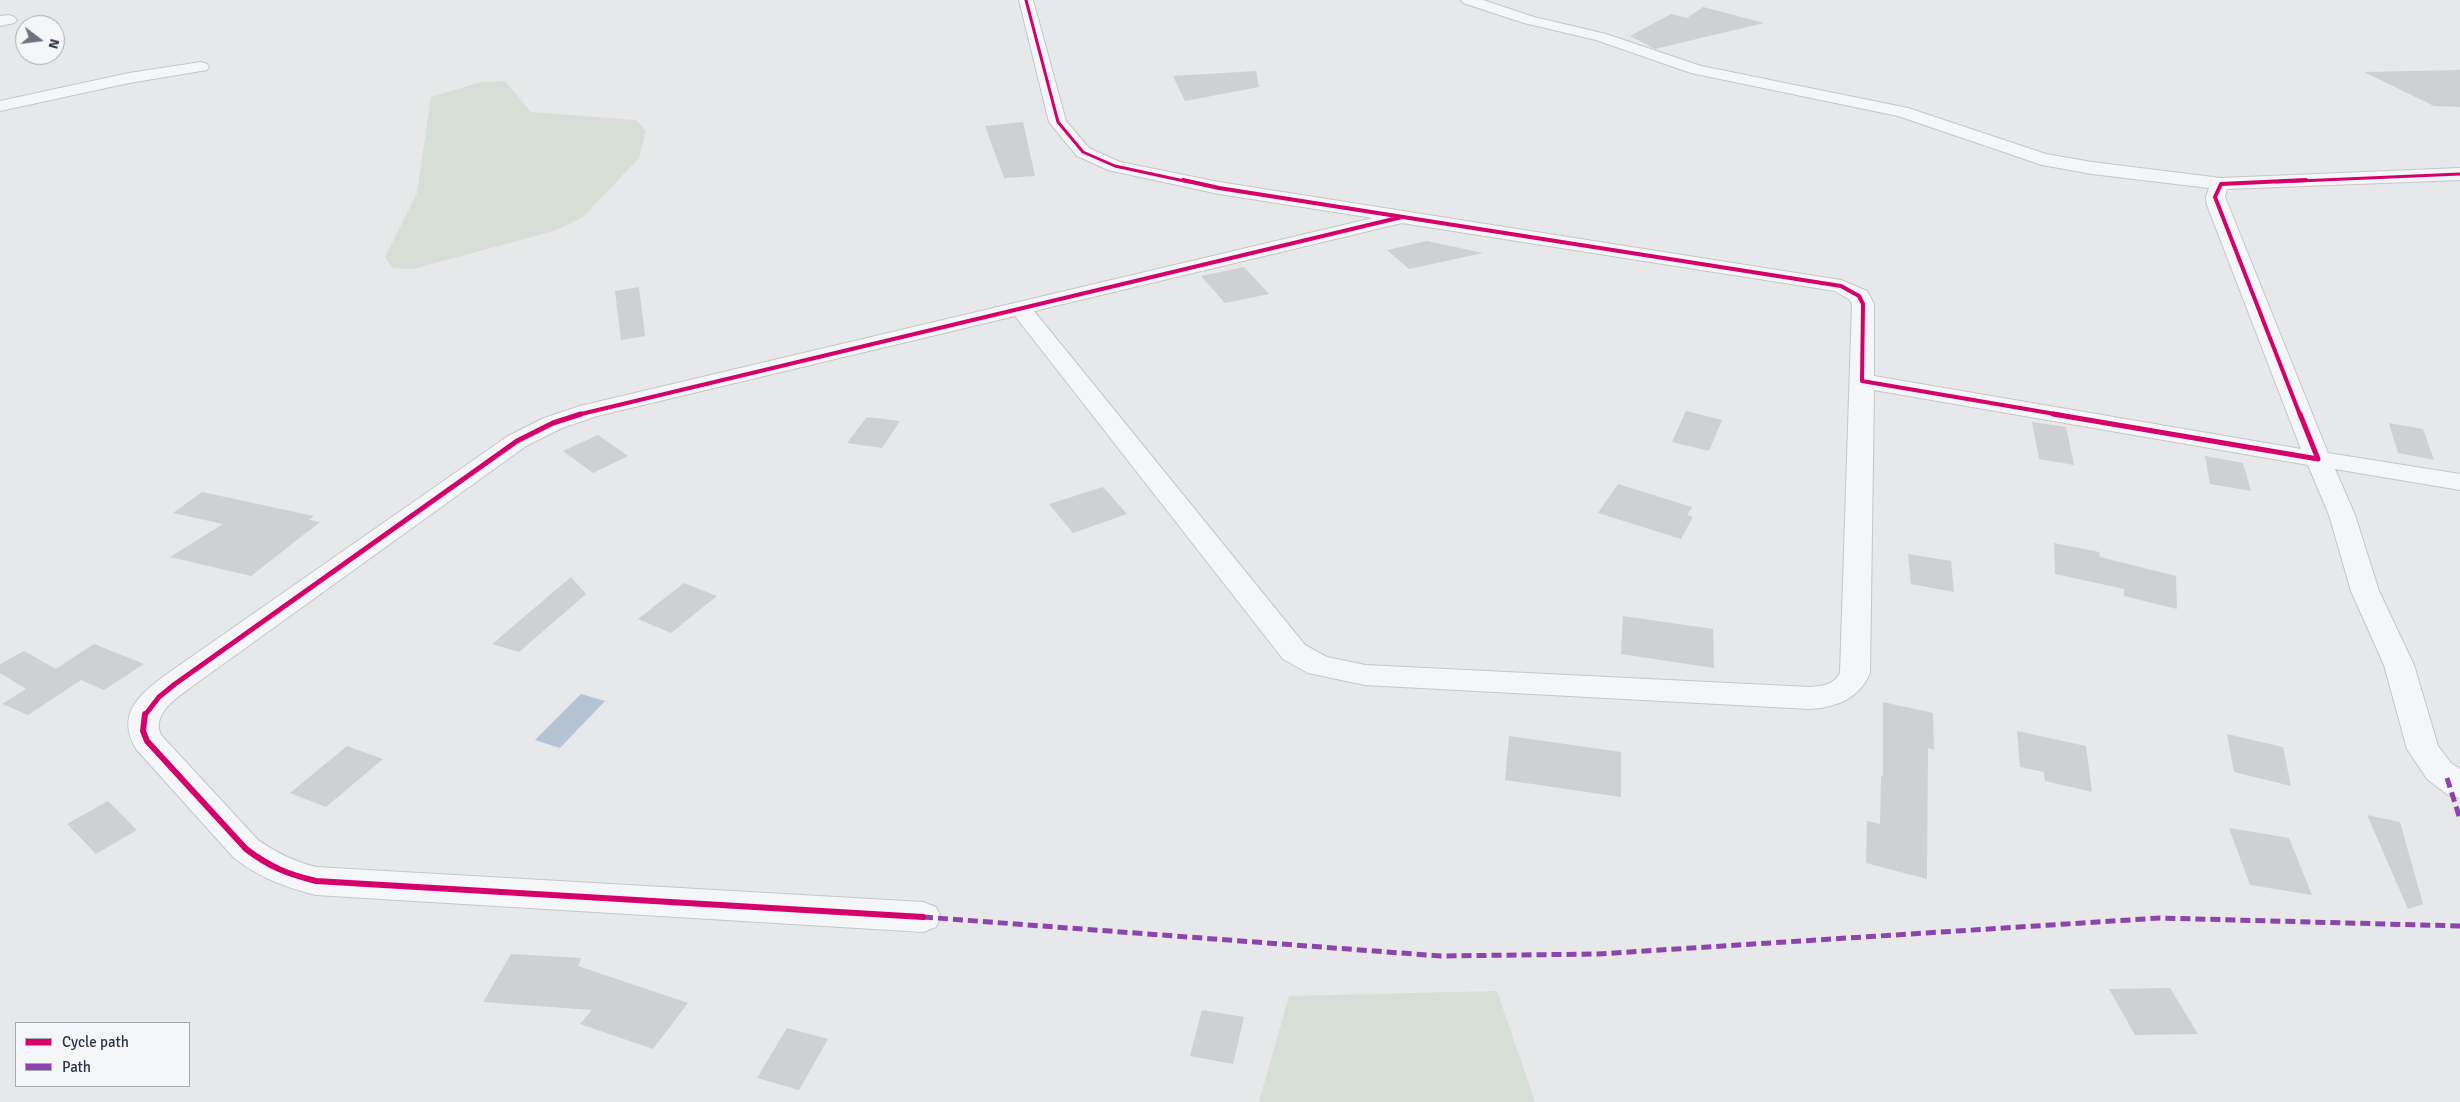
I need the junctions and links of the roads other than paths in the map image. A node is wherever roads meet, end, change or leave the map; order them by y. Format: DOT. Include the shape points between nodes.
graph roads {
  1 [pos="1026,0"];
  2 [pos="1468,0"];
  3 [pos="202,67"];
  4 [pos="0,106"];
  5 [pos="2460,174"];
  6 [pos="2221,184"];
  7 [pos="1402,217"];
  8 [pos="1020,308"];
  9 [pos="1862,381"];
  10 [pos="2318,459"];
  11 [pos="2460,482"];
  12 [pos="2460,786"];
  13 [pos="923,917"];
  1 -- 7 [label="street" via="1055,115 1068,136 1089,156 1128,169 1203,186"];
  2 -- 6 [label="street" via="1601,38 1697,70 1902,112 2042,159"];
  3 -- 4 [label="street" via="129,78"];
  5 -- 6 [label="street"];
  6 -- 10 [label="street" via="2215,195 2217,205"];
  7 -- 8 [label="street"];
  7 -- 9 [label="street" via="1848,289 1859,296 1863,304"];
  8 -- 9 [label="street" via="1294,652 1319,666 1365,675 1810,698 1841,691 1853,680 1855,673"];
  8 -- 13 [label="street" via="589,411 542,428 517,442 183,678 162,694 142,719 147,741 246,849 265,863 296,876 316,881 436,890"];
  9 -- 10 [label="street"];
  10 -- 11 [label="street"];
  10 -- 12 [label="street" via="2342,515 2361,581 2399,665 2424,749 2439,771"];
}
